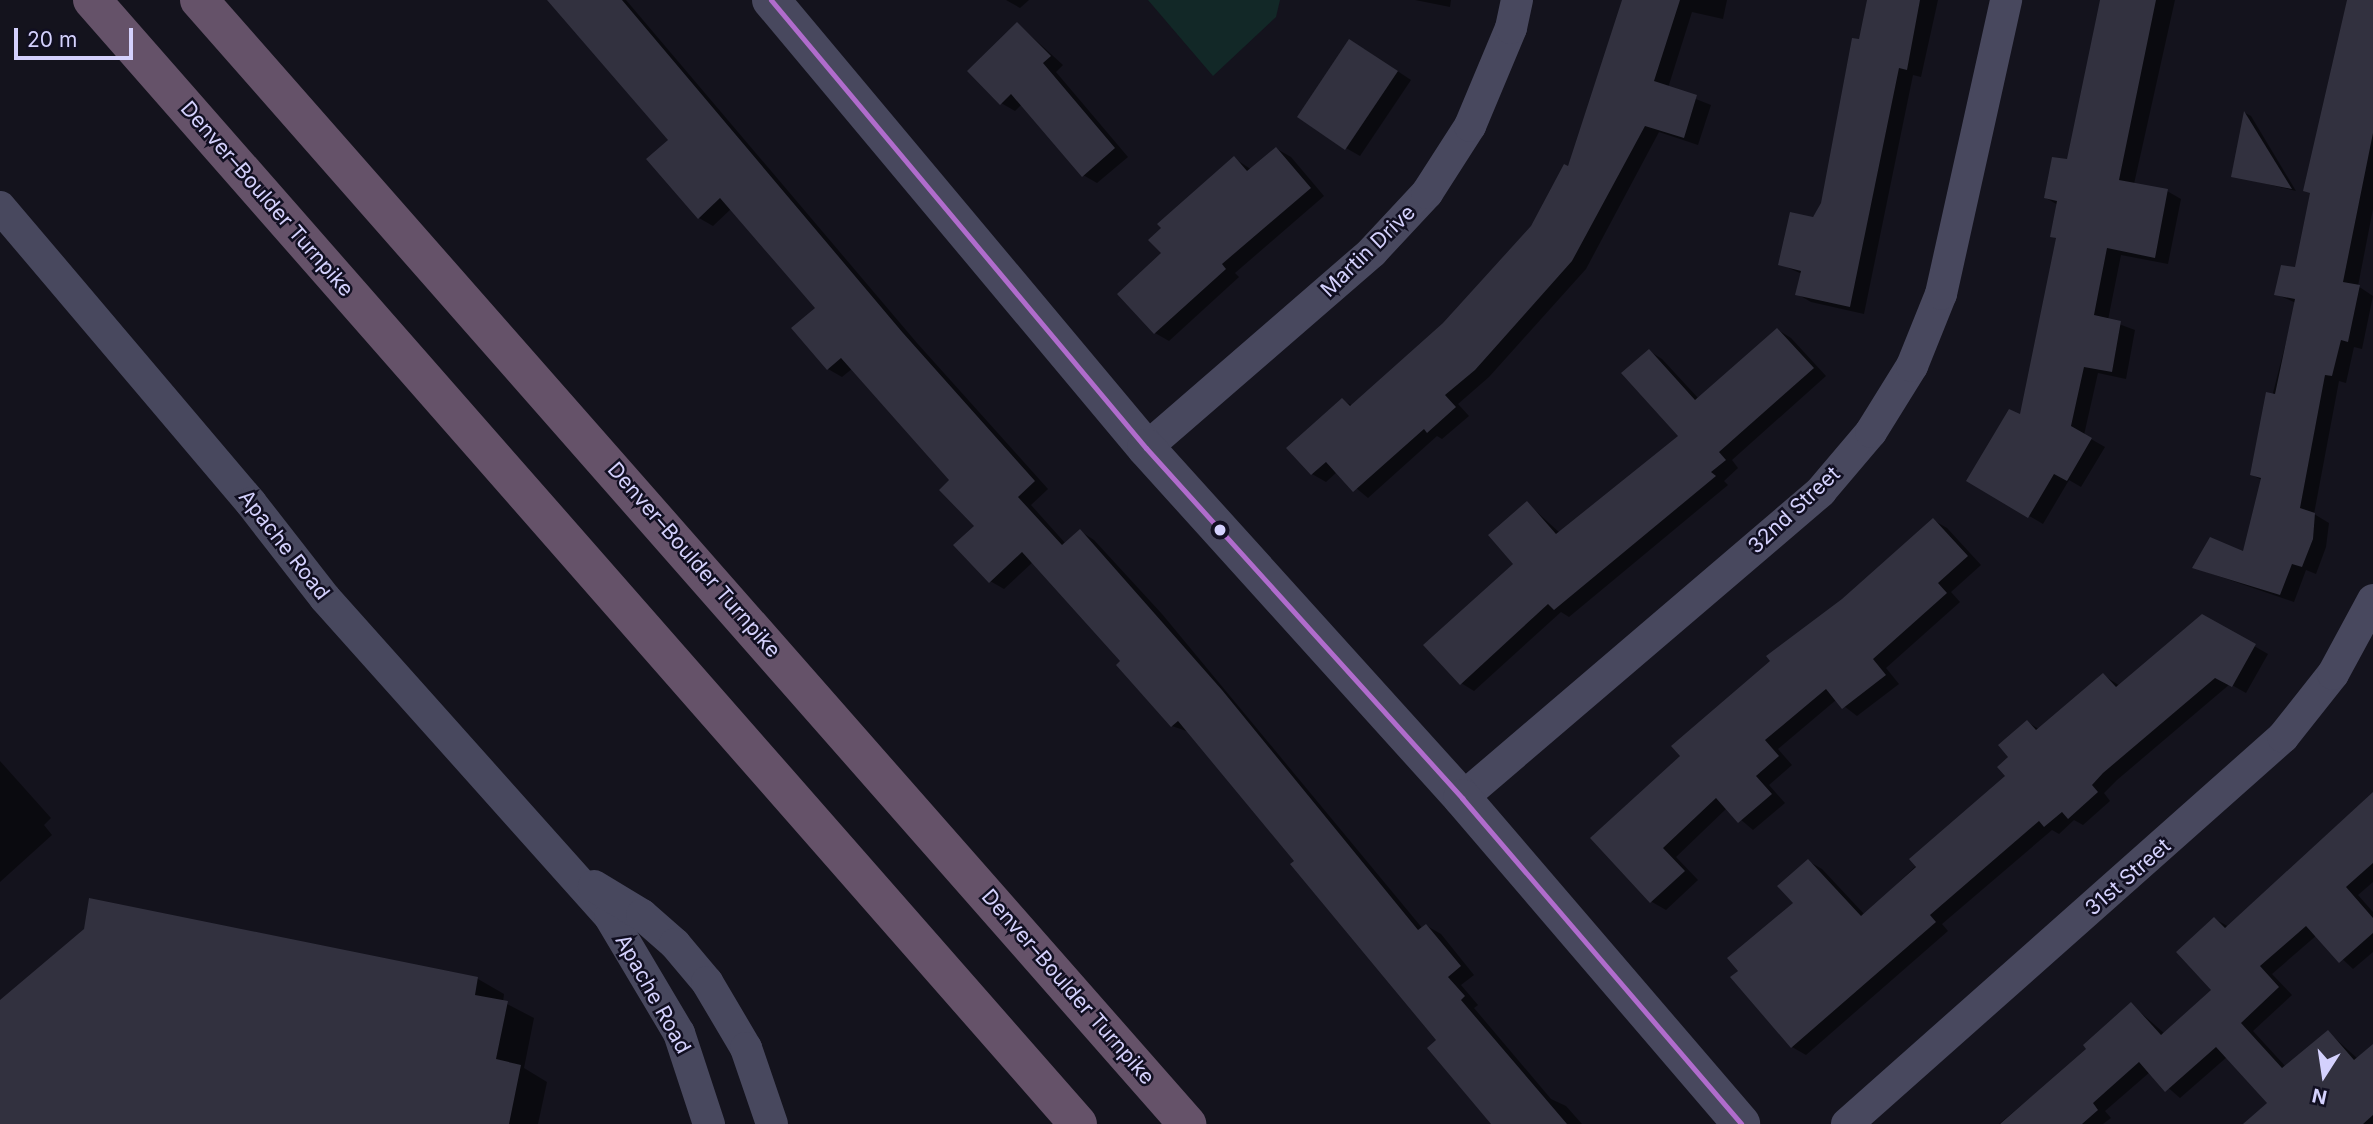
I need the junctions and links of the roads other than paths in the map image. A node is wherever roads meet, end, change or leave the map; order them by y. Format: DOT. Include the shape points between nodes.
graph roads {
  1 [pos="92,0"];
  2 [pos="199,0"];
  3 [pos="771,0"];
  4 [pos="1517,0"];
  5 [pos="2006,0"];
  6 [pos="0,207"];
  7 [pos="1146,448"];
  8 [pos="2373,600"];
  9 [pos="1462,799"];
  10 [pos="839,849"];
  11 [pos="576,875"];
  12 [pos="770,1117"];
  13 [pos="709,1124"];
  14 [pos="1054,1124"];
  15 [pos="1078,1124"];
  16 [pos="1187,1124"];
  17 [pos="1741,1124"];
  18 [pos="1847,1124"];
  1 -- 10 [label="highway, Denver–Boulder Turnpike"];
  2 -- 16 [label="highway, Denver–Boulder Turnpike"];
  3 -- 7 [label="street"];
  4 -- 7 [label="street, Martin Drive" via="1511,28 1470,126 1427,193 1372,252"];
  5 -- 9 [label="street, 32nd Street" via="1941,294 1912,366 1871,432 1821,491"];
  6 -- 11 [label="street, Apache Road" via="368,648"];
  7 -- 9 [label="street"];
  8 -- 18 [label="street, 31st Street" via="2333,674 2283,737"];
  9 -- 17 [label="street"];
  10 -- 14 [label="highway"];
  10 -- 15 [label="highway, Denver–Boulder Turnpike"];
  11 -- 12 [label="street, Apache Road" via="642,915 707,982 746,1048"];
  11 -- 13 [label="street, Apache Road" via="640,963 678,1034"];
}
